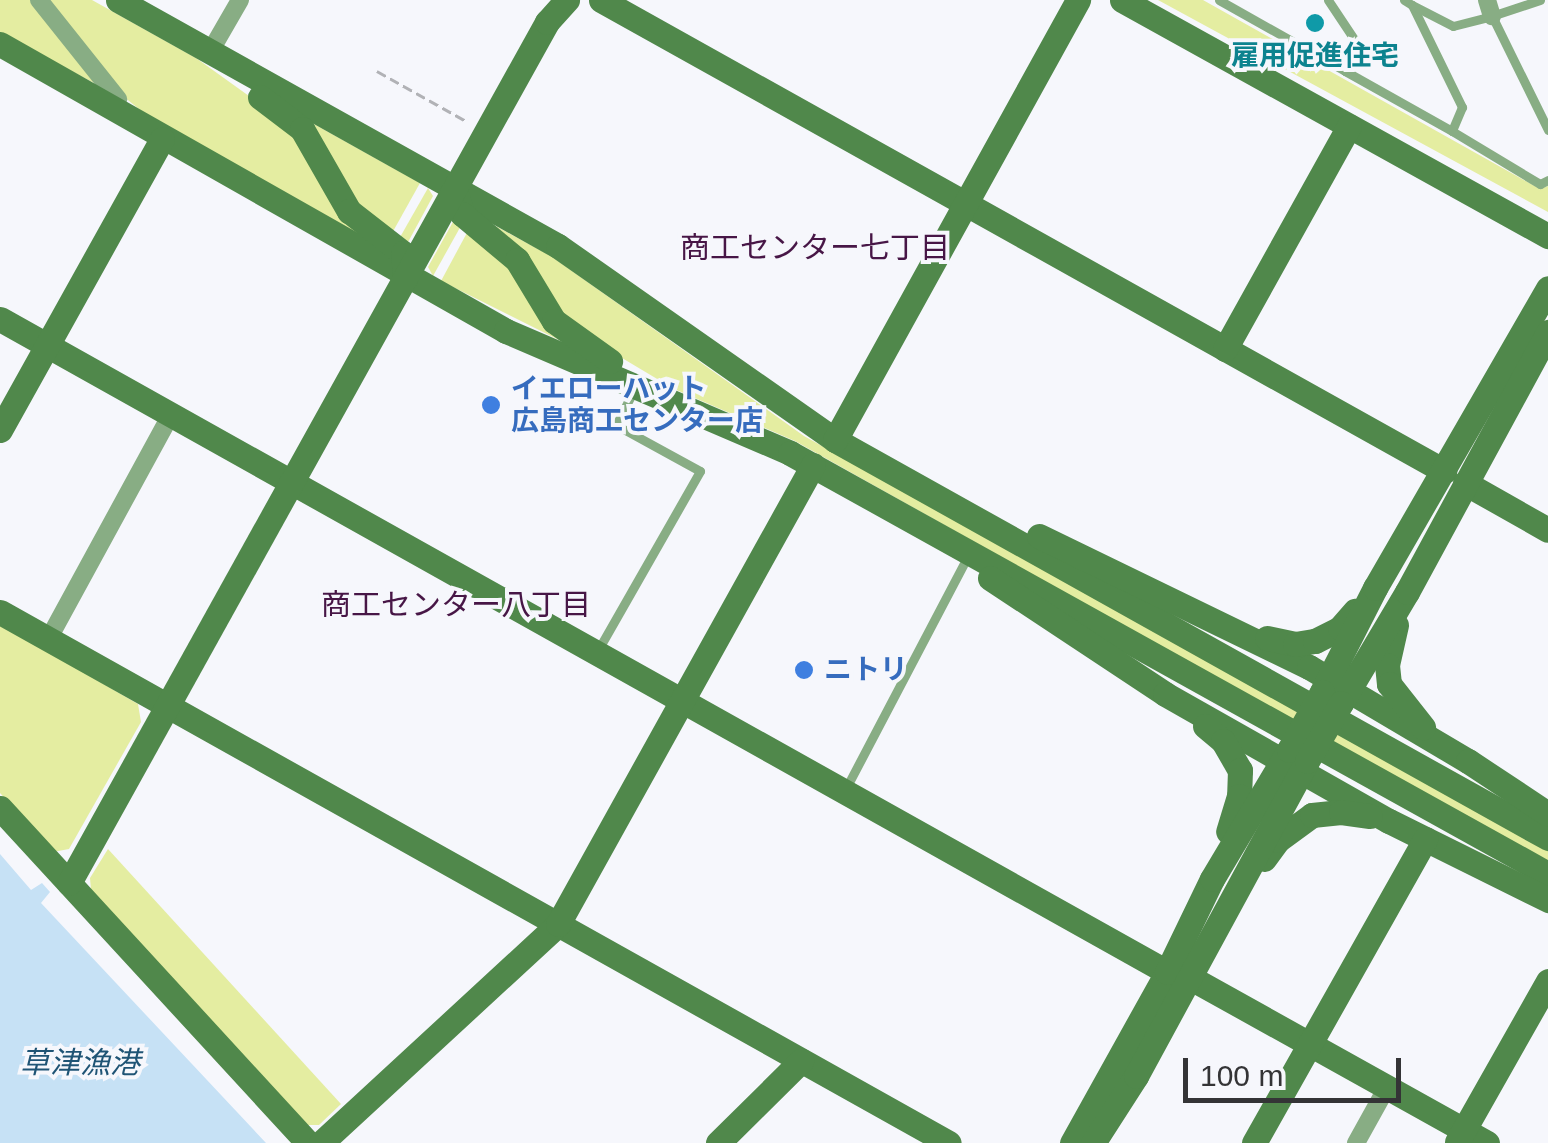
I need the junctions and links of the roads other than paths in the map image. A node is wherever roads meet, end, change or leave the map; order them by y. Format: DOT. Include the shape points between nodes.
graph roads {
  1 [pos="38,0"];
  2 [pos="118,0"];
  3 [pos="240,0"];
  4 [pos="567,0"];
  5 [pos="601,0"];
  6 [pos="1078,0"];
  7 [pos="1122,0"];
  8 [pos="1219,0"];
  9 [pos="1328,0"];
  10 [pos="1540,0"];
  11 [pos="1408,2"];
  12 [pos="1490,8"];
  13 [pos="0,44"];
  14 [pos="210,52"];
  15 [pos="1345,71"];
  16 [pos="118,99"];
  17 [pos="1349,126"];
  18 [pos="1548,130"];
  19 [pos="1452,131"];
  20 [pos="162,138"];
  21 [pos="1548,180"];
  22 [pos="455,189"];
  23 [pos="964,206"];
  24 [pos="1548,236"];
  25 [pos="406,275"];
  26 [pos="1548,288"];
  27 [pos="0,319"];
  28 [pos="1548,332"];
  29 [pos="47,345"];
  30 [pos="1225,349"];
  31 [pos="1541,351"];
  32 [pos="635,386"];
  33 [pos="698,413"];
  34 [pos="170,416"];
  35 [pos="0,430"];
  36 [pos="835,440"];
  37 [pos="884,465"];
  38 [pos="813,466"];
  39 [pos="1455,477"];
  40 [pos="291,481"];
  41 [pos="878,500"];
  42 [pos="1548,530"];
  43 [pos="965,561"];
  44 [pos="1375,588"];
  45 [pos="1407,592"];
  46 [pos="0,612"];
  47 [pos="1242,633"];
  48 [pos="48,640"];
  49 [pos="597,652"];
  50 [pos="1335,691"];
  51 [pos="1164,694"];
  52 [pos="682,700"];
  53 [pos="168,708"];
  54 [pos="1295,760"];
  55 [pos="1468,761"];
  56 [pos="844,792"];
  57 [pos="0,808"];
  58 [pos="1548,814"];
  59 [pos="1389,822"];
  60 [pos="1548,838"];
  61 [pos="1425,840"];
  62 [pos="1548,874"];
  63 [pos="1212,879"];
  64 [pos="69,882"];
  65 [pos="1232,900"];
  66 [pos="1548,900"];
  67 [pos="558,924"];
  68 [pos="1178,974"];
  69 [pos="1548,982"];
  70 [pos="1310,1044"];
  71 [pos="802,1061"];
  72 [pos="1387,1087"];
  73 [pos="1460,1136"];
  74 [pos="308,1143"];
  75 [pos="321,1143"];
  76 [pos="718,1143"];
  77 [pos="949,1143"];
  78 [pos="1072,1143"];
  79 [pos="1096,1143"];
  80 [pos="1254,1143"];
  81 [pos="1356,1143"];
  82 [pos="1487,1143"];
  1 -- 16 [label="street"];
  2 -- 14 [label="street"];
  3 -- 14 [label="street"];
  4 -- 22 [label="street" via="547,22"];
  5 -- 23 [label="street"];
  6 -- 23 [label="street"];
  7 -- 17 [label="street"];
  8 -- 15 [label="lane"];
  9 -- 15 [label="lane" via="1358,45"];
  10 -- 12 [label="lane"];
  11 -- 12 [label="lane" via="1452,26"];
  11 -- 19 [label="lane" via="1462,107"];
  12 -- 18 [label="lane"];
  13 -- 20 [label="street"];
  14 -- 22 [label="street"];
  14 -- 25 [label="street" via="229,75 302,129 349,211 403,253"];
  15 -- 19 [label="lane"];
  17 -- 24 [label="street"];
  17 -- 30 [label="street"];
  19 -- 21 [label="lane" via="1540,184"];
  20 -- 25 [label="street"];
  20 -- 29 [label="street"];
  22 -- 25 [label="street"];
  22 -- 33 [label="street" via="462,214 509,250 568,334"];
  22 -- 36 [label="street" via="558,246"];
  23 -- 30 [label="street"];
  23 -- 36 [label="street"];
  25 -- 32 [label="street" via="506,331"];
  25 -- 40 [label="street"];
  26 -- 39 [label="street"];
  27 -- 29 [label="street"];
  28 -- 31 [label="street"];
  29 -- 34 [label="street"];
  29 -- 35 [label="street"];
  30 -- 39 [label="street"];
  31 -- 39 [label="street"];
  32 -- 33 [label="street"];
  32 -- 49 [label="lane" via="616,425 700,471"];
  33 -- 38 [label="street"];
  34 -- 40 [label="street"];
  34 -- 48 [label="street"];
  36 -- 37 [label="street"];
  37 -- 47 [label="street"];
  37 -- 60 [label="street"];
  38 -- 41 [label="street"];
  38 -- 52 [label="street"];
  39 -- 42 [label="street"];
  39 -- 44 [label="street"];
  39 -- 45 [label="street"];
  40 -- 49 [label="street"];
  40 -- 53 [label="street"];
  41 -- 43 [label="street"];
  41 -- 62 [label="street"];
  43 -- 51 [label="street"];
  43 -- 56 [label="lane"];
  44 -- 47 [label="street" via="1340,628 1315,642"];
  44 -- 50 [label="street"];
  45 -- 50 [label="street"];
  45 -- 55 [label="street" via="1392,637 1389,684 1417,722"];
  46 -- 48 [label="street"];
  47 -- 50 [label="street"];
  48 -- 53 [label="street"];
  49 -- 52 [label="street"];
  50 -- 54 [label="street, bridge"];
  50 -- 55 [label="street"];
  51 -- 54 [label="street"];
  51 -- 63 [label="street" via="1223,741 1240,770 1239,796"];
  52 -- 56 [label="street"];
  52 -- 67 [label="street"];
  53 -- 64 [label="street"];
  53 -- 67 [label="street"];
  54 -- 59 [label="street"];
  54 -- 63 [label="street"];
  54 -- 65 [label="street"];
  55 -- 58 [label="street"];
  56 -- 68 [label="street"];
  57 -- 64 [label="street"];
  59 -- 61 [label="street"];
  59 -- 65 [label="street" via="1359,813 1312,815 1278,840"];
  61 -- 66 [label="street"];
  61 -- 70 [label="street"];
  63 -- 68 [label="street"];
  64 -- 74 [label="street"];
  65 -- 68 [label="street"];
  67 -- 71 [label="street"];
  67 -- 75 [label="street"];
  68 -- 70 [label="street"];
  68 -- 78 [label="street"];
  68 -- 79 [label="street" via="1136,1076"];
  69 -- 73 [label="street"];
  70 -- 72 [label="street"];
  70 -- 80 [label="street"];
  71 -- 76 [label="street"];
  71 -- 77 [label="street"];
  72 -- 73 [label="street"];
  72 -- 81 [label="street"];
  73 -- 82 [label="street"];
}
